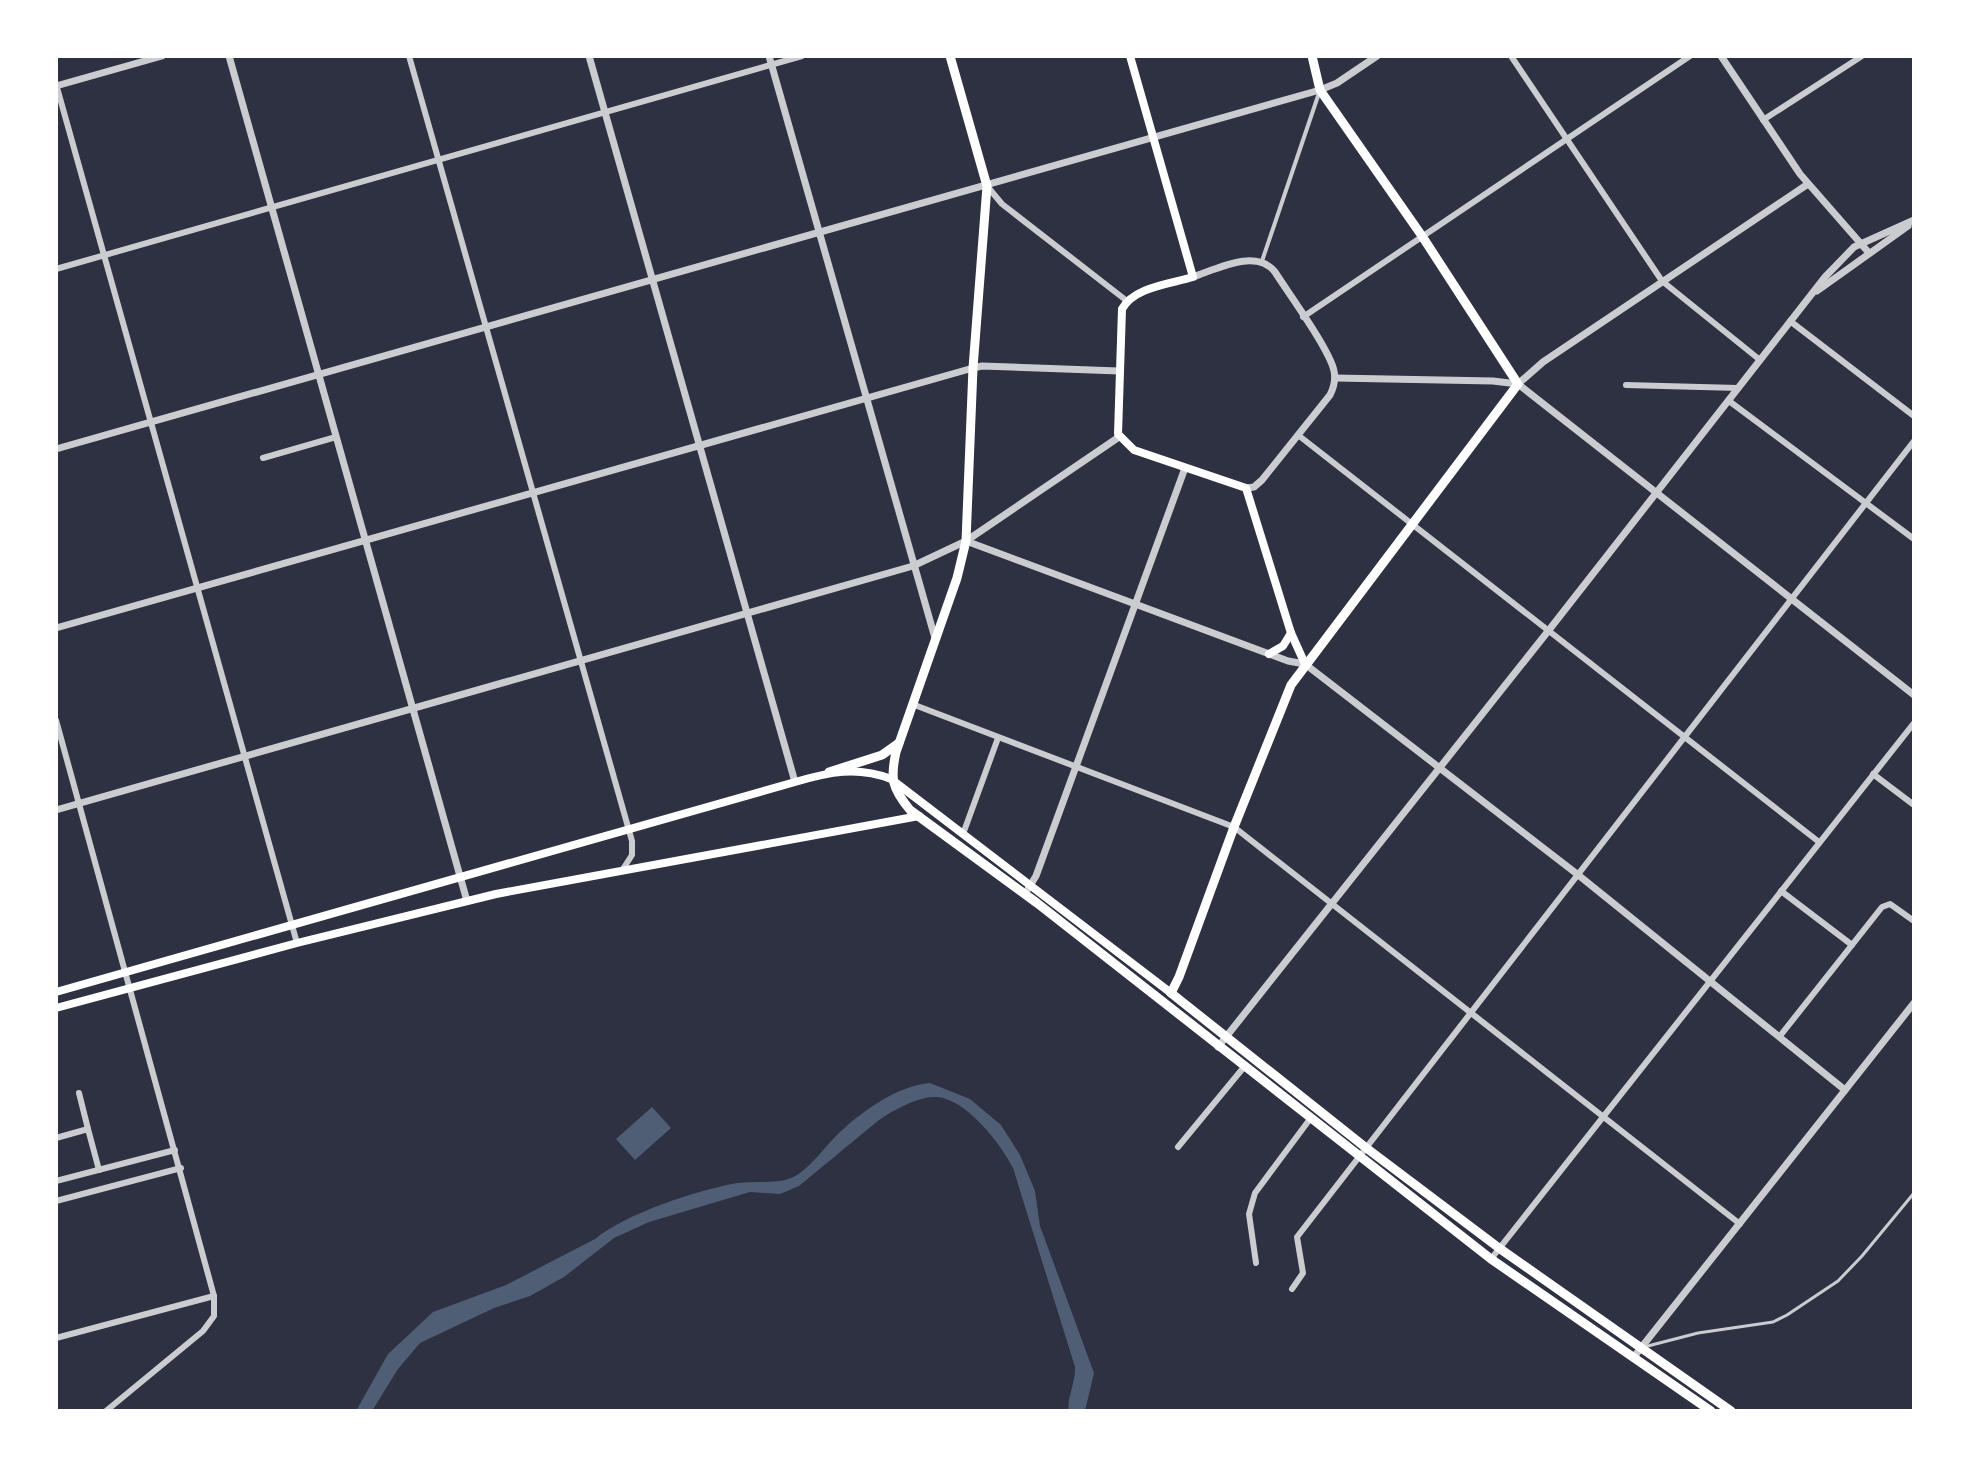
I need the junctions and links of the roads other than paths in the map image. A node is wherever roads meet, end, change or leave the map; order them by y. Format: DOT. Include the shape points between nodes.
graph roads {
  1 [pos="162,56"];
  2 [pos="229,56"];
  3 [pos="409,56"];
  4 [pos="589,56"];
  5 [pos="802,56"];
  6 [pos="950,56"];
  7 [pos="1130,56"];
  8 [pos="1312,56"];
  9 [pos="1377,56"];
  10 [pos="1511,56"];
  11 [pos="1690,56"];
  12 [pos="1721,56"];
  13 [pos="1862,56"];
  14 [pos="770,60"];
  15 [pos="56,85"];
  16 [pos="1320,90"];
  17 [pos="605,114"];
  18 [pos="1763,120"];
  19 [pos="1566,139"];
  20 [pos="1154,140"];
  21 [pos="438,161"];
  22 [pos="1808,184"];
  23 [pos="987,186"];
  24 [pos="272,208"];
  25 [pos="1914,221"];
  26 [pos="819,233"];
  27 [pos="1422,236"];
  28 [pos="1861,243"];
  29 [pos="1869,253"];
  30 [pos="104,256"];
  31 [pos="1262,261"];
  32 [pos="56,269"];
  33 [pos="1193,277"];
  34 [pos="652,280"];
  35 [pos="1662,281"];
  36 [pos="1812,294"];
  37 [pos="1127,301"];
  38 [pos="1303,317"];
  39 [pos="1790,321"];
  40 [pos="487,326"];
  41 [pos="1760,360"];
  42 [pos="973,368"];
  43 [pos="1119,371"];
  44 [pos="319,374"];
  45 [pos="1335,378"];
  46 [pos="1518,384"];
  47 [pos="1626,385"];
  48 [pos="1738,388"];
  49 [pos="865,398"];
  50 [pos="1729,401"];
  51 [pos="1914,416"];
  52 [pos="151,422"];
  53 [pos="1298,435"];
  54 [pos="336,437"];
  55 [pos="1119,437"];
  56 [pos="1914,441"];
  57 [pos="699,446"];
  58 [pos="56,449"];
  59 [pos="263,458"];
  60 [pos="1185,468"];
  61 [pos="1246,488"];
  62 [pos="533,492"];
  63 [pos="1658,492"];
  64 [pos="1866,503"];
  65 [pos="1413,524"];
  66 [pos="1914,539"];
  67 [pos="365,540"];
  68 [pos="966,541"];
  69 [pos="913,566"];
  70 [pos="198,588"];
  71 [pos="1792,598"];
  72 [pos="1135,604"];
  73 [pos="747,614"];
  74 [pos="56,628"];
  75 [pos="1549,630"];
  76 [pos="1291,633"];
  77 [pos="935,638"];
  78 [pos="1269,654"];
  79 [pos="581,661"];
  80 [pos="1305,664"];
  81 [pos="1914,695"];
  82 [pos="912,704"];
  83 [pos="413,709"];
  84 [pos="56,720"];
  85 [pos="1914,723"];
  86 [pos="1684,737"];
  87 [pos="998,738"];
  88 [pos="899,743"];
  89 [pos="245,757"];
  90 [pos="1076,766"];
  91 [pos="1440,769"];
  92 [pos="829,772"];
  93 [pos="1873,774"];
  94 [pos="891,779"];
  95 [pos="795,782"];
  96 [pos="79,804"];
  97 [pos="1914,805"];
  98 [pos="56,810"];
  99 [pos="919,816"];
  100 [pos="1234,827"];
  101 [pos="628,829"];
  102 [pos="963,834"];
  103 [pos="1819,842"];
  104 [pos="623,869"];
  105 [pos="1577,874"];
  106 [pos="460,878"];
  107 [pos="1027,890"];
  108 [pos="1781,891"];
  109 [pos="467,901"];
  110 [pos="1333,905"];
  111 [pos="1914,921"];
  112 [pos="293,926"];
  113 [pos="297,943"];
  114 [pos="1852,945"];
  115 [pos="127,972"];
  116 [pos="1710,981"];
  117 [pos="130,987"];
  118 [pos="56,992"];
  119 [pos="1171,993"];
  120 [pos="1152,996"];
  121 [pos="1914,1003"];
  122 [pos="56,1008"];
  123 [pos="1471,1011"];
  124 [pos="1780,1036"];
  125 [pos="1227,1038"];
  126 [pos="1218,1047"];
  127 [pos="1244,1067"];
  128 [pos="1845,1090"];
  129 [pos="79,1093"];
  130 [pos="1603,1117"];
  131 [pos="1310,1119"];
  132 [pos="88,1129"];
  133 [pos="56,1138"];
  134 [pos="1178,1147"];
  135 [pos="1365,1147"];
  136 [pos="175,1150"];
  137 [pos="1358,1156"];
  138 [pos="181,1168"];
  139 [pos="99,1170"];
  140 [pos="56,1181"];
  141 [pos="1914,1193"];
  142 [pos="56,1201"];
  143 [pos="1740,1224"];
  144 [pos="1499,1248"];
  145 [pos="1491,1259"];
  146 [pos="1256,1263"];
  147 [pos="1292,1289"];
  148 [pos="214,1296"];
  149 [pos="56,1338"];
  150 [pos="1642,1348"];
  151 [pos="1633,1358"];
  152 [pos="1703,1392"];
  153 [pos="1697,1402"];
  154 [pos="106,1411"];
  155 [pos="1711,1411"];
  156 [pos="1731,1411"];
  1 -- 15 [label="street"];
  2 -- 24 [label="street"];
  3 -- 21 [label="street"];
  4 -- 17 [label="street"];
  5 -- 14 [label="street"];
  6 -- 23 [label="main road"];
  7 -- 20 [label="main road"];
  8 -- 16 [label="main road"];
  9 -- 16 [label="street"];
  10 -- 19 [label="street"];
  11 -- 19 [label="street"];
  12 -- 18 [label="street"];
  13 -- 18 [label="street"];
  14 -- 17 [label="street"];
  14 -- 26 [label="street"];
  15 -- 30 [label="street"];
  16 -- 20 [label="street"];
  16 -- 27 [label="main road"];
  16 -- 31 [label="street"];
  17 -- 21 [label="street"];
  17 -- 34 [label="street"];
  18 -- 22 [label="street"];
  19 -- 27 [label="street"];
  19 -- 35 [label="street"];
  20 -- 23 [label="street"];
  20 -- 33 [label="main road"];
  21 -- 24 [label="street"];
  21 -- 40 [label="street"];
  22 -- 28 [label="street"];
  22 -- 35 [label="street"];
  23 -- 26 [label="street"];
  23 -- 37 [label="street" via="1002,204"];
  23 -- 42 [label="main road"];
  24 -- 30 [label="street"];
  24 -- 44 [label="street"];
  25 -- 28 [label="street"];
  25 -- 29 [label="street"];
  26 -- 34 [label="street"];
  26 -- 49 [label="street"];
  27 -- 38 [label="street"];
  27 -- 46 [label="main road"];
  28 -- 29 [label="street"];
  28 -- 36 [label="street"];
  29 -- 36 [label="street"];
  30 -- 32 [label="street"];
  30 -- 52 [label="street"];
  31 -- 33 [label="street" via="1247,260"];
  31 -- 38 [label="street"];
  33 -- 37 [label="main road"];
  34 -- 40 [label="street"];
  34 -- 57 [label="street"];
  35 -- 41 [label="street"];
  35 -- 46 [label="street"];
  36 -- 39 [label="street"];
  37 -- 43 [label="main road" via="1121,315"];
  38 -- 45 [label="street"];
  39 -- 41 [label="street"];
  39 -- 51 [label="street"];
  40 -- 44 [label="street"];
  40 -- 62 [label="street"];
  41 -- 48 [label="street"];
  42 -- 43 [label="street"];
  42 -- 49 [label="street"];
  42 -- 68 [label="main road"];
  43 -- 55 [label="main road"];
  44 -- 52 [label="street"];
  44 -- 54 [label="street"];
  45 -- 46 [label="street"];
  45 -- 53 [label="street" via="1330,395"];
  46 -- 63 [label="street"];
  46 -- 65 [label="main road"];
  47 -- 48 [label="street"];
  48 -- 50 [label="street"];
  49 -- 57 [label="street"];
  49 -- 69 [label="street"];
  50 -- 63 [label="street"];
  50 -- 64 [label="street"];
  52 -- 58 [label="street"];
  52 -- 70 [label="street"];
  53 -- 61 [label="street" via="1259,483"];
  53 -- 65 [label="street"];
  54 -- 59 [label="street"];
  54 -- 67 [label="street"];
  55 -- 60 [label="main road" via="1134,450"];
  55 -- 68 [label="street"];
  56 -- 64 [label="street"];
  57 -- 62 [label="street"];
  57 -- 73 [label="street"];
  60 -- 61 [label="main road"];
  60 -- 72 [label="street"];
  61 -- 76 [label="main road"];
  62 -- 67 [label="street"];
  62 -- 79 [label="street"];
  63 -- 71 [label="street"];
  63 -- 75 [label="street"];
  64 -- 66 [label="street"];
  64 -- 71 [label="street"];
  65 -- 75 [label="street"];
  65 -- 80 [label="main road"];
  67 -- 70 [label="street"];
  67 -- 83 [label="street"];
  68 -- 69 [label="street"];
  68 -- 72 [label="street"];
  68 -- 77 [label="main road"];
  69 -- 73 [label="street"];
  69 -- 77 [label="street"];
  70 -- 74 [label="street"];
  70 -- 89 [label="street"];
  71 -- 81 [label="street"];
  71 -- 86 [label="street"];
  72 -- 78 [label="street"];
  72 -- 90 [label="street"];
  73 -- 79 [label="street"];
  73 -- 95 [label="street"];
  75 -- 86 [label="street"];
  75 -- 91 [label="street"];
  76 -- 78 [label="main road"];
  76 -- 80 [label="main road"];
  77 -- 82 [label="main road"];
  78 -- 80 [label="street"];
  79 -- 83 [label="street"];
  79 -- 101 [label="street"];
  80 -- 91 [label="street"];
  80 -- 100 [label="main road" via="1287,693"];
  82 -- 87 [label="street"];
  82 -- 88 [label="main road"];
  83 -- 89 [label="street"];
  83 -- 106 [label="street"];
  84 -- 96 [label="street"];
  85 -- 93 [label="street"];
  86 -- 103 [label="street"];
  86 -- 105 [label="street"];
  87 -- 90 [label="street"];
  87 -- 102 [label="street"];
  88 -- 92 [label="main road" via="882,755"];
  88 -- 94 [label="main road"];
  89 -- 96 [label="street"];
  89 -- 112 [label="street"];
  90 -- 100 [label="street"];
  90 -- 107 [label="street"];
  91 -- 105 [label="street"];
  91 -- 110 [label="street"];
  92 -- 94 [label="main road" via="860,771"];
  92 -- 95 [label="main road"];
  93 -- 97 [label="street"];
  93 -- 103 [label="street"];
  94 -- 99 [label="main road"];
  94 -- 102 [label="main road"];
  95 -- 101 [label="main road"];
  96 -- 98 [label="street"];
  96 -- 115 [label="street"];
  99 -- 104 [label="main road"];
  99 -- 107 [label="main road"];
  100 -- 110 [label="street"];
  100 -- 119 [label="main road"];
  101 -- 104 [label="street" via="633,851"];
  101 -- 106 [label="main road"];
  102 -- 107 [label="main road"];
  103 -- 108 [label="street"];
  104 -- 109 [label="main road"];
  105 -- 116 [label="street"];
  105 -- 123 [label="street"];
  106 -- 109 [label="street"];
  106 -- 112 [label="main road"];
  107 -- 119 [label="main road"];
  107 -- 120 [label="main road"];
  108 -- 114 [label="street"];
  108 -- 116 [label="street"];
  109 -- 113 [label="main road"];
  110 -- 123 [label="street"];
  110 -- 125 [label="street"];
  111 -- 114 [label="street" via="1886,905"];
  112 -- 113 [label="street"];
  112 -- 115 [label="main road"];
  113 -- 117 [label="main road"];
  114 -- 124 [label="street"];
  115 -- 117 [label="street"];
  115 -- 118 [label="main road"];
  116 -- 124 [label="street"];
  116 -- 130 [label="street"];
  117 -- 122 [label="main road"];
  117 -- 136 [label="street"];
  119 -- 120 [label="main road"];
  119 -- 125 [label="main road"];
  120 -- 126 [label="main road"];
  121 -- 128 [label="street"];
  123 -- 130 [label="street"];
  123 -- 135 [label="street"];
  124 -- 128 [label="street"];
  125 -- 126 [label="street"];
  125 -- 135 [label="main road"];
  126 -- 127 [label="main road"];
  127 -- 131 [label="main road"];
  127 -- 134 [label="street"];
  128 -- 143 [label="street"];
  129 -- 132 [label="street"];
  130 -- 143 [label="street"];
  130 -- 144 [label="street"];
  131 -- 137 [label="main road"];
  131 -- 146 [label="street" via="1255,1193 1249,1214"];
  132 -- 133 [label="street"];
  132 -- 139 [label="street"];
  135 -- 137 [label="street"];
  135 -- 144 [label="main road"];
  136 -- 138 [label="street"];
  136 -- 139 [label="street"];
  137 -- 145 [label="main road"];
  137 -- 147 [label="street" via="1297,1237 1303,1273"];
  138 -- 142 [label="street"];
  138 -- 148 [label="street"];
  139 -- 140 [label="street"];
  141 -- 150 [label="lane" via="1838,1281 1787,1315"];
  143 -- 150 [label="street"];
  144 -- 145 [label="street"];
  144 -- 150 [label="main road"];
  145 -- 151 [label="main road"];
  148 -- 149 [label="street"];
  148 -- 154 [label="street" via="214,1316 203,1331"];
  150 -- 151 [label="street"];
  150 -- 152 [label="main road"];
  151 -- 153 [label="main road"];
  152 -- 153 [label="main road"];
  152 -- 156 [label="main road"];
  153 -- 155 [label="main road"];
}
